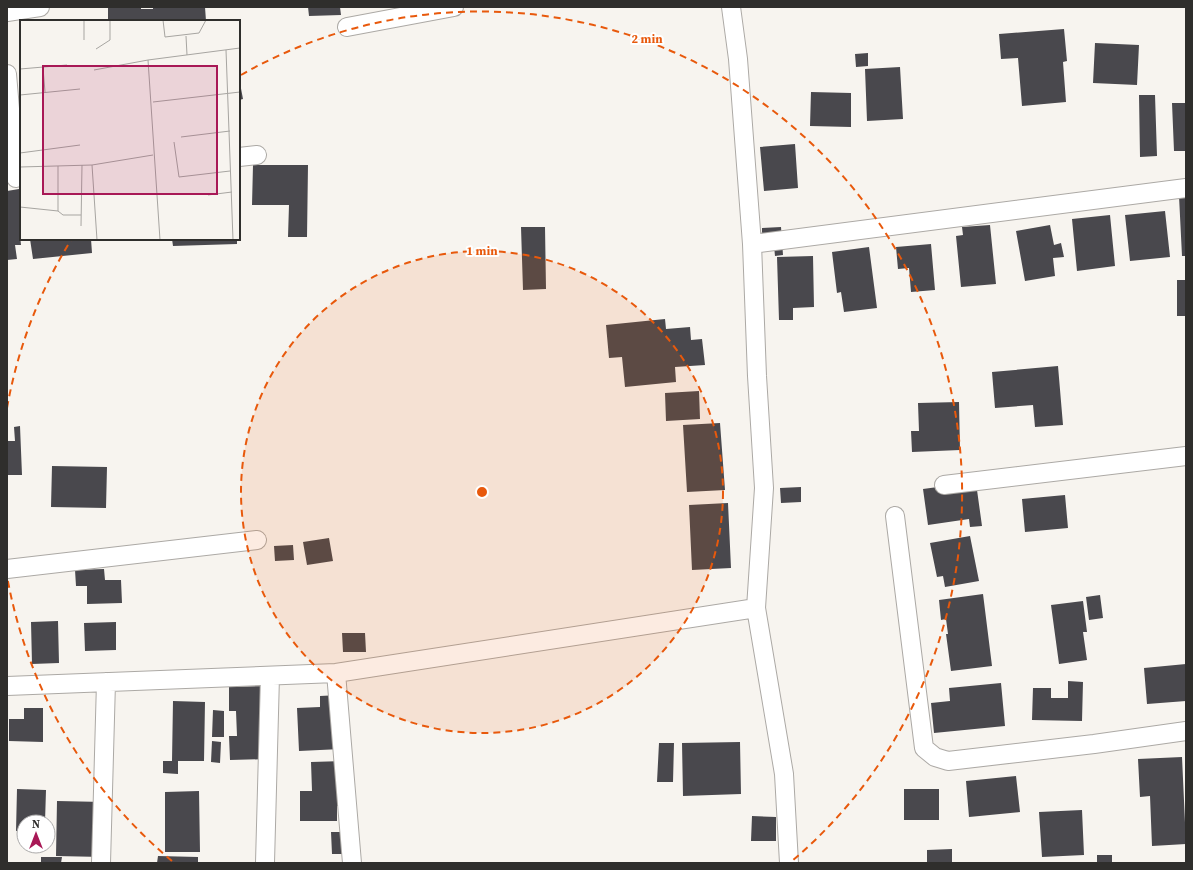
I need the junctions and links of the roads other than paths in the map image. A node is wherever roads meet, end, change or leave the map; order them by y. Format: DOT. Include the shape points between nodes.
graph roads {
  1 [pos="40,7"];
  2 [pos="454,7"];
  3 [pos="731,7"];
  4 [pos="7,12"];
  5 [pos="347,27"];
  6 [pos="7,74"];
  7 [pos="257,155"];
  8 [pos="240,157"];
  9 [pos="15,178"];
  10 [pos="1186,188"];
  11 [pos="752,244"];
  12 [pos="1186,456"];
  13 [pos="944,485"];
  14 [pos="895,516"];
  15 [pos="258,540"];
  16 [pos="7,569"];
  17 [pos="756,608"];
  18 [pos="336,672"];
  19 [pos="270,676"];
  20 [pos="106,682"];
  21 [pos="7,686"];
  22 [pos="1186,731"];
  23 [pos="101,863"];
  24 [pos="265,863"];
  25 [pos="352,863"];
  26 [pos="789,863"];
  1 -- 4 [label="street"];
  2 -- 5 [label="street"];
  3 -- 11 [label="street" via="738,59"];
  6 -- 9 [label="street"];
  7 -- 8 [label="street"];
  10 -- 11 [label="street"];
  11 -- 17 [label="street" via="764,488"];
  12 -- 13 [label="street"];
  14 -- 22 [label="street" via="924,748 935,757 948,761"];
  15 -- 16 [label="street"];
  17 -- 18 [label="street"];
  17 -- 26 [label="street" via="784,774"];
  18 -- 19 [label="street"];
  18 -- 25 [label="street"];
  19 -- 20 [label="street"];
  19 -- 24 [label="street"];
  20 -- 21 [label="street"];
  20 -- 23 [label="street"];
}
